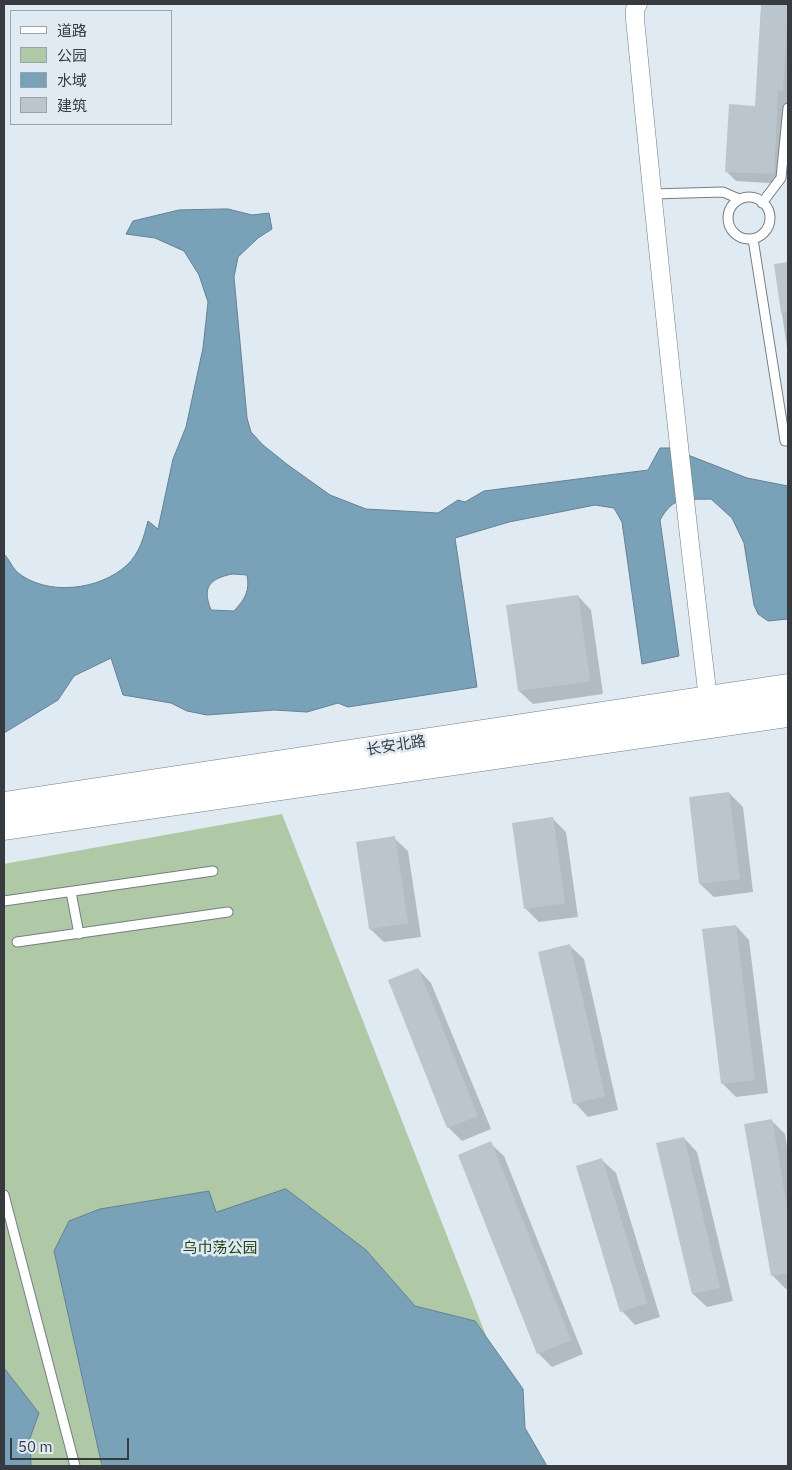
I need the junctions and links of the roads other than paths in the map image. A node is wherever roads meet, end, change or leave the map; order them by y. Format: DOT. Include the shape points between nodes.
graph roads {
  1 [pos="638,4"];
  2 [pos="788,108"];
  3 [pos="652,194"];
  4 [pos="739,199"];
  5 [pos="762,203"];
  6 [pos="753,239"];
  7 [pos="788,442"];
  8 [pos="788,688"];
  9 [pos="708,699"];
  10 [pos="788,713"];
  11 [pos="4,806"];
  12 [pos="4,826"];
  13 [pos="213,871"];
  14 [pos="71,892"];
  15 [pos="4,900"];
  16 [pos="228,912"];
  17 [pos="78,934"];
  18 [pos="16,942"];
  19 [pos="4,1195"];
  20 [pos="75,1466"];
  1 -- 3 [label="street" via="634,19"];
  2 -- 5 [label="lane" via="781,178"];
  3 -- 4 [label="lane" via="723,192"];
  3 -- 9 [label="street" via="677,445"];
  4 -- 5 [label="lane" via="747,197"];
  4 -- 6 [label="lane" via="728,212 730,229 736,235"];
  5 -- 6 [label="lane" via="767,209 769,224 766,231"];
  6 -- 7 [label="lane" via="785,441"];
  8 -- 9 [label="main road, 长安北路"];
  9 -- 11 [label="main road, 长安北路"];
  10 -- 12 [label="main road, 长安北路"];
  13 -- 14 [label="lane"];
  14 -- 15 [label="lane"];
  14 -- 17 [label="lane"];
  16 -- 17 [label="lane"];
  17 -- 18 [label="lane"];
  19 -- 20 [label="lane"];
}
